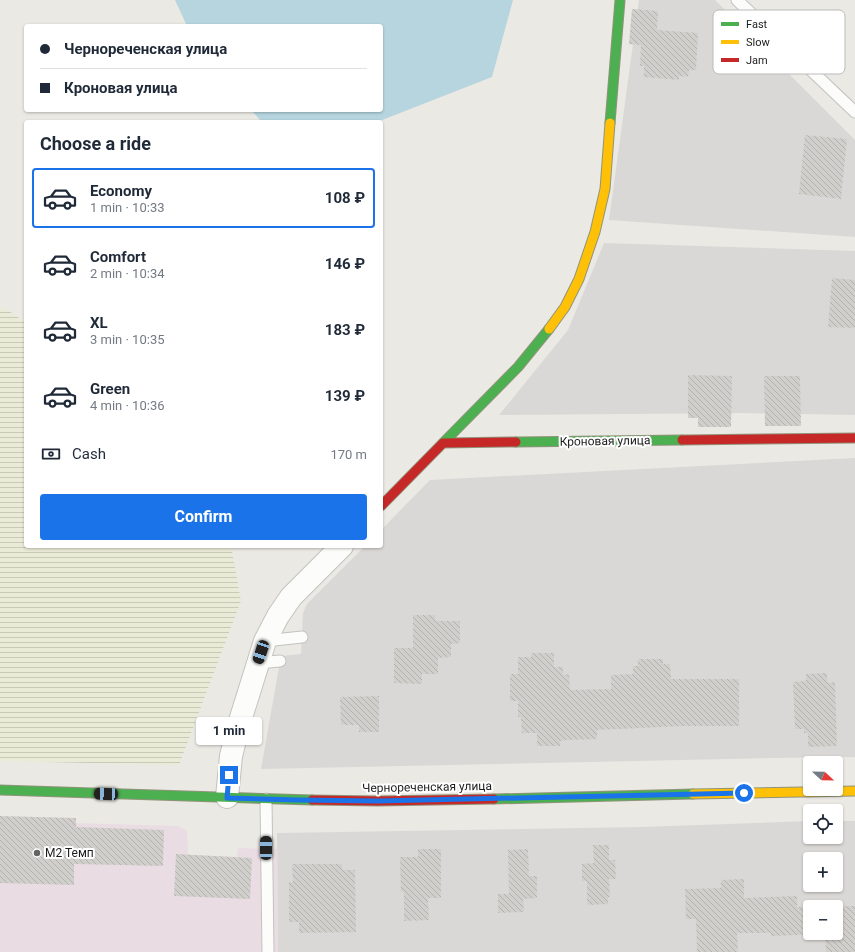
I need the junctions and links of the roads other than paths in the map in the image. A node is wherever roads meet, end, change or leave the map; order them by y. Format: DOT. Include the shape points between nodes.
graph roads {
  1 [pos="620,0"];
  2 [pos="737,0"];
  3 [pos="748,10"];
  4 [pos="815,74"];
  5 [pos="855,112"];
  6 [pos="855,438"];
  7 [pos="443,443"];
  8 [pos="383,504"];
  9 [pos="340,548"];
  10 [pos="302,637"];
  11 [pos="265,641"];
  12 [pos="280,661"];
  13 [pos="258,663"];
  14 [pos="0,790"];
  15 [pos="855,790"];
  16 [pos="227,798"];
  17 [pos="266,799"];
  18 [pos="268,952"];
  1 -- 7 [label="street" via="605,189 595,232 579,279 565,307 546,334 518,367"];
  2 -- 3 [label="lane"];
  4 -- 5 [label="lane"];
  6 -- 7 [label="street, Кроновая улица"];
  7 -- 8 [label="street"];
  9 -- 11 [label="street" via="291,597"];
  10 -- 11 [label="lane"];
  11 -- 13 [label="street"];
  12 -- 13 [label="lane"];
  13 -- 16 [label="street" via="231,756"];
  14 -- 16 [label="street, Чернореченская улица"];
  15 -- 17 [label="street, Чернореченская улица" via="378,801"];
  16 -- 17 [label="street, Чернореченская улица"];
  17 -- 18 [label="lane"];
}
